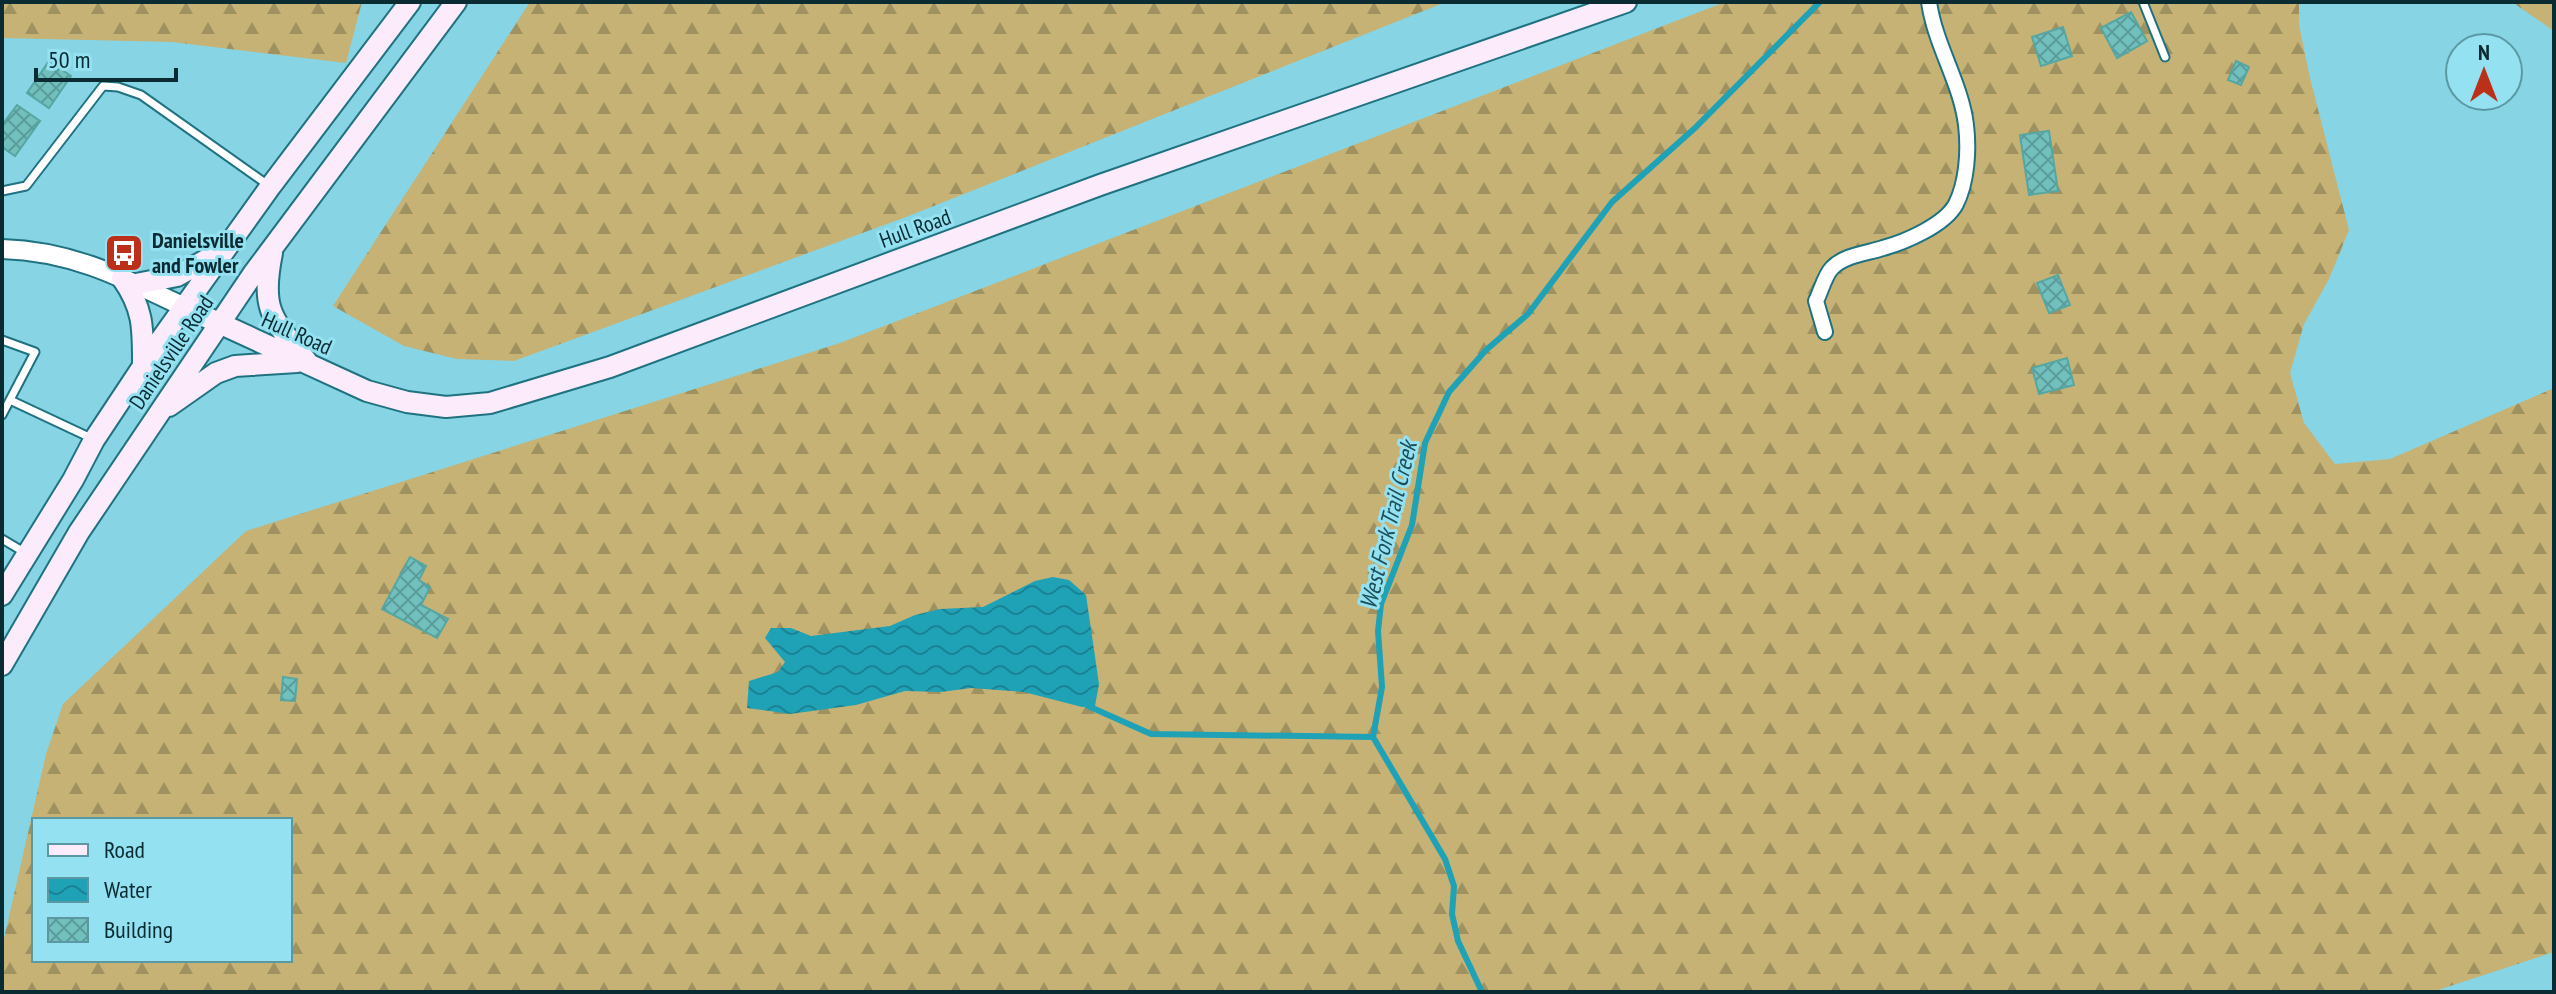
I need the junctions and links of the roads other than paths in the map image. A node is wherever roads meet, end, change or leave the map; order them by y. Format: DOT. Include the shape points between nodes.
graph roads {
  1 [pos="410,2"];
  2 [pos="456,2"];
  3 [pos="1626,2"];
  4 [pos="1929,2"];
  5 [pos="2143,2"];
  6 [pos="2165,57"];
  7 [pos="270,187"];
  8 [pos="2,191"];
  9 [pos="273,246"];
  10 [pos="225,248"];
  11 [pos="2,249"];
  12 [pos="129,281"];
  13 [pos="184,307"];
  14 [pos="220,325"];
  15 [pos="1825,332"];
  16 [pos="2,340"];
  17 [pos="306,364"];
  18 [pos="143,366"];
  19 [pos="10,400"];
  20 [pos="159,412"];
  21 [pos="2,415"];
  22 [pos="94,440"];
  23 [pos="2,539"];
  24 [pos="29,555"];
  25 [pos="2,595"];
  26 [pos="2,665"];
  1 -- 7 [label="main road, Danielsville Road"];
  2 -- 9 [label="main road, Danielsville Road"];
  3 -- 17 [label="main road, Hull Road" via="1100,185 610,367 490,403 446,407 407,402"];
  4 -- 15 [label="street" via="1966,124 1967,152 1955,206 1910,239 1832,267 1816,301"];
  5 -- 6 [label="lane"];
  7 -- 8 [label="lane" via="141,95 103,86 26,186"];
  7 -- 10 [label="main road, Danielsville Road"];
  9 -- 14 [label="main road, Danielsville Road"];
  9 -- 17 [label="main road" via="266,292 270,313"];
  10 -- 12 [label="main road" via="167,279"];
  10 -- 13 [label="main road, Danielsville Road"];
  11 -- 12 [label="street" via="79,259"];
  12 -- 13 [label="street"];
  12 -- 18 [label="main road" via="142,317"];
  13 -- 14 [label="main road, Hull Road"];
  13 -- 18 [label="main road, Danielsville Road"];
  14 -- 17 [label="main road, Hull Road"];
  14 -- 20 [label="main road, Danielsville Road"];
  16 -- 19 [label="lane" via="35,352"];
  17 -- 20 [label="main road" via="257,363 228,369"];
  18 -- 22 [label="main road, Danielsville Road"];
  19 -- 21 [label="lane"];
  19 -- 22 [label="lane"];
  20 -- 26 [label="main road, Danielsville Road" via="79,532"];
  22 -- 24 [label="main road, Danielsville Road"];
  23 -- 24 [label="lane"];
  24 -- 25 [label="main road, Danielsville Road"];
}
